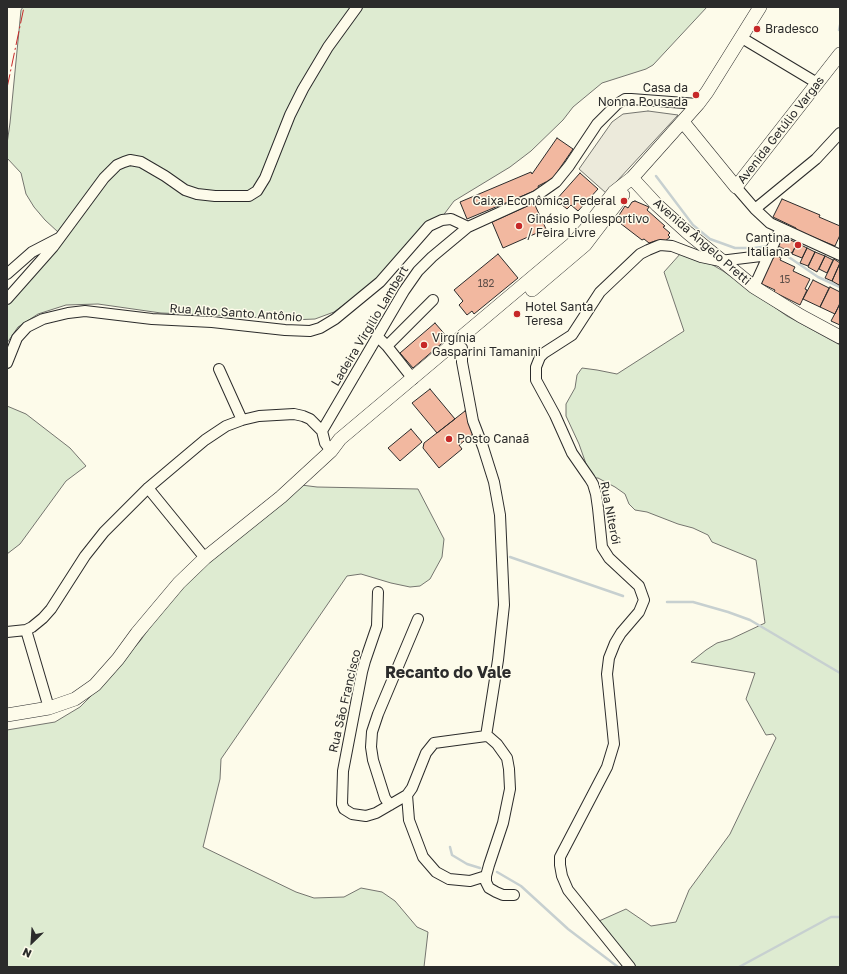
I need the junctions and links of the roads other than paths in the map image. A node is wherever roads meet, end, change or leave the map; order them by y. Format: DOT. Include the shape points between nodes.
graph roads {
  1 [pos="357,7"];
  2 [pos="760,7"];
  3 [pos="742,38"];
  4 [pos="840,54"];
  5 [pos="818,83"];
  6 [pos="698,104"];
  7 [pos="682,122"];
  8 [pos="840,133"];
  9 [pos="632,178"];
  10 [pos="736,187"];
  11 [pos="755,209"];
  12 [pos="468,227"];
  13 [pos="781,228"];
  14 [pos="60,237"];
  15 [pos="772,249"];
  16 [pos="840,255"];
  17 [pos="720,261"];
  18 [pos="7,274"];
  19 [pos="754,287"];
  20 [pos="7,300"];
  21 [pos="433,300"];
  22 [pos="378,337"];
  23 [pos="840,337"];
  24 [pos="387,346"];
  25 [pos="462,348"];
  26 [pos="7,364"];
  27 [pos="219,369"];
  28 [pos="413,378"];
  29 [pos="242,420"];
  30 [pos="322,431"];
  31 [pos="331,451"];
  32 [pos="148,488"];
  33 [pos="205,558"];
  34 [pos="378,592"];
  35 [pos="418,619"];
  36 [pos="26,630"];
  37 [pos="7,632"];
  38 [pos="49,708"];
  39 [pos="7,715"];
  40 [pos="486,736"];
  41 [pos="407,795"];
  42 [pos="390,805"];
  43 [pos="486,876"];
  44 [pos="514,895"];
  45 [pos="630,967"];
  1 -- 14 [label="street" via="328,47 303,89 257,192 249,196 197,194 185,190 148,166 130,160 110,171"];
  2 -- 3 [label="main road"];
  3 -- 5 [label="street"];
  3 -- 6 [label="main road"];
  4 -- 5 [label="main road, Avenida Getúlio Vargas"];
  5 -- 10 [label="main road, Avenida Getúlio Vargas"];
  6 -- 7 [label="main road"];
  6 -- 12 [label="street, Ladeira Virgilio Lambert" via="625,99 597,124 556,182 536,196"];
  7 -- 9 [label="main road"];
  7 -- 10 [label="main road"];
  8 -- 11 [label="street" via="816,159"];
  9 -- 17 [label="main road, Avenida Ângelo Pretti"];
  9 -- 25 [label="main road" via="622,197 585,245"];
  9 -- 28 [label="main road" via="614,192 572,244"];
  10 -- 11 [label="street"];
  11 -- 13 [label="street" via="770,223"];
  12 -- 22 [label="street, Ladeira Virgilio Lambert" via="418,271 398,300"];
  12 -- 26 [label="street, Rua Alto Santo Antônio" via="451,219 429,226 380,282 334,319 310,331 84,312 68,313 43,319 27,327 17,338"];
  13 -- 15 [label="street"];
  13 -- 16 [label="street"];
  14 -- 18 [label="street" via="32,252"];
  14 -- 20 [label="street"];
  15 -- 17 [label="street"];
  15 -- 19 [label="street"];
  17 -- 19 [label="main road, Avenida Ângelo Pretti"];
  17 -- 45 [label="street, Rua Niterói" via="672,246 660,245 640,254 600,292 572,335 544,353 536,367 536,380 572,453 590,479 596,494 602,547 609,558 639,586 644,600 639,612 615,643 608,664 614,744 611,755 560,857 562,876 568,890"];
  19 -- 23 [label="main road, Avenida Ângelo Pretti"];
  21 -- 24 [label="street"];
  22 -- 24 [label="street"];
  22 -- 30 [label="street, Ladeira Virgilio Lambert"];
  24 -- 28 [label="street"];
  25 -- 31 [label="main road" via="346,445"];
  25 -- 40 [label="street" via="462,362 474,421 494,482 500,515 504,605"];
  27 -- 29 [label="street"];
  28 -- 31 [label="main road" via="340,439"];
  29 -- 30 [label="street" via="259,416 294,414 310,419"];
  29 -- 32 [label="street" via="226,426 205,440"];
  30 -- 31 [label="street" via="325,443"];
  31 -- 33 [label="main road" via="281,497"];
  32 -- 33 [label="street"];
  32 -- 36 [label="street" via="104,532 48,613"];
  33 -- 38 [label="main road" via="179,583 95,685 75,699"];
  34 -- 42 [label="street, Rua São Francisco" via="378,626 362,672 347,747 341,794 344,809 359,816 371,815"];
  35 -- 42 [label="street" via="372,732 373,760 385,798"];
  36 -- 37 [label="street"];
  36 -- 38 [label="street"];
  38 -- 39 [label="main road"];
  40 -- 41 [label="street" via="434,743 426,753"];
  40 -- 43 [label="street" via="494,741 507,758 510,788 503,823"];
  41 -- 42 [label="street"];
  41 -- 43 [label="street" via="409,820 423,857 436,872 449,879 470,881"];
  43 -- 44 [label="street" via="487,885 492,890 503,895"];
}
